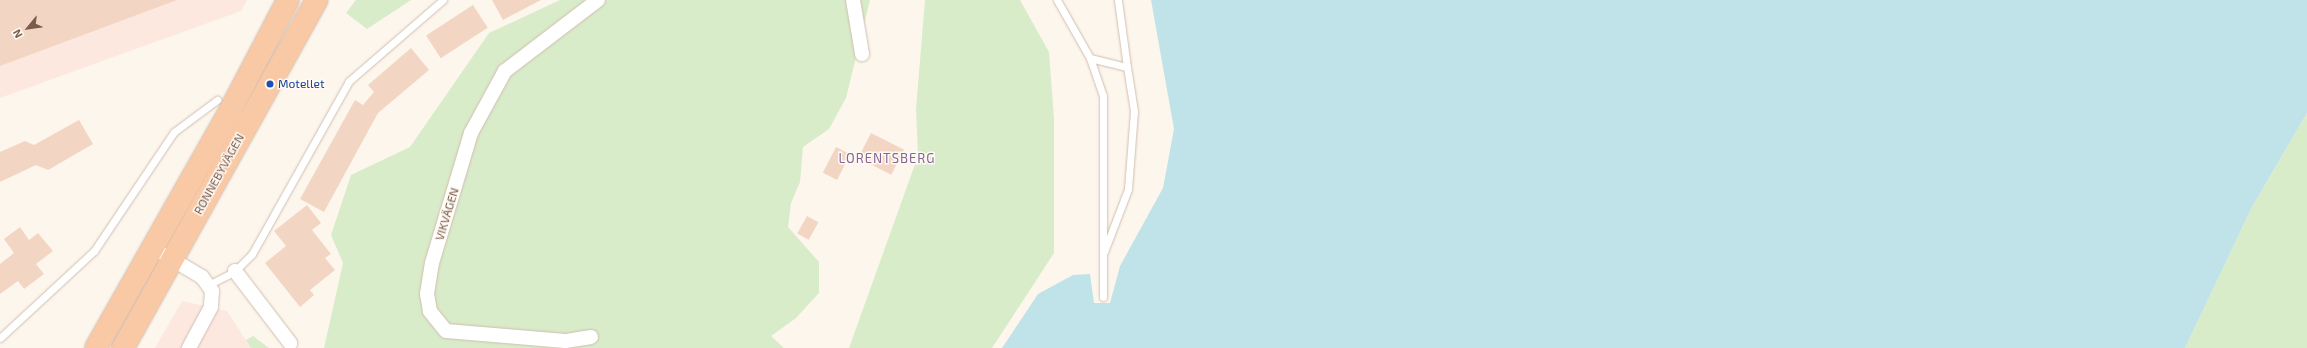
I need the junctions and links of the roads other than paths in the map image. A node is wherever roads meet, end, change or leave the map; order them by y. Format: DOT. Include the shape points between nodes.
graph roads {
  1 [pos="288,0"];
  2 [pos="317,0"];
  3 [pos="443,0"];
  4 [pos="598,0"];
  5 [pos="853,0"];
  6 [pos="1057,0"];
  7 [pos="1118,0"];
  8 [pos="862,54"];
  9 [pos="1090,58"];
  10 [pos="1127,67"];
  11 [pos="217,100"];
  12 [pos="152,249"];
  13 [pos="1103,256"];
  14 [pos="172,259"];
  15 [pos="235,271"];
  16 [pos="210,284"];
  17 [pos="1103,297"];
  18 [pos="591,337"];
  19 [pos="0,338"];
  20 [pos="290,343"];
  21 [pos="96,348"];
  22 [pos="123,348"];
  23 [pos="189,348"];
  1 -- 12 [label="highway, RONNEBYVÄGEN"];
  2 -- 14 [label="highway, RONNEBYVÄGEN"];
  3 -- 15 [label="lane" via="349,81 252,254"];
  4 -- 18 [label="street, VIKVÄGEN" via="505,71 471,133 432,263 427,294 430,311 446,331 565,341"];
  5 -- 8 [label="street"];
  6 -- 9 [label="lane"];
  7 -- 10 [label="lane"];
  9 -- 10 [label="lane"];
  9 -- 13 [label="lane" via="1103,96"];
  10 -- 13 [label="lane" via="1134,110 1128,189"];
  11 -- 19 [label="lane" via="174,132 94,251"];
  12 -- 14 [label="street"];
  12 -- 21 [label="highway, RONNEBYVÄGEN"];
  13 -- 17 [label="lane"];
  14 -- 16 [label="street"];
  14 -- 22 [label="highway, RONNEBYVÄGEN"];
  15 -- 16 [label="lane"];
  15 -- 20 [label="street"];
  16 -- 23 [label="street" via="211,307"];
}
